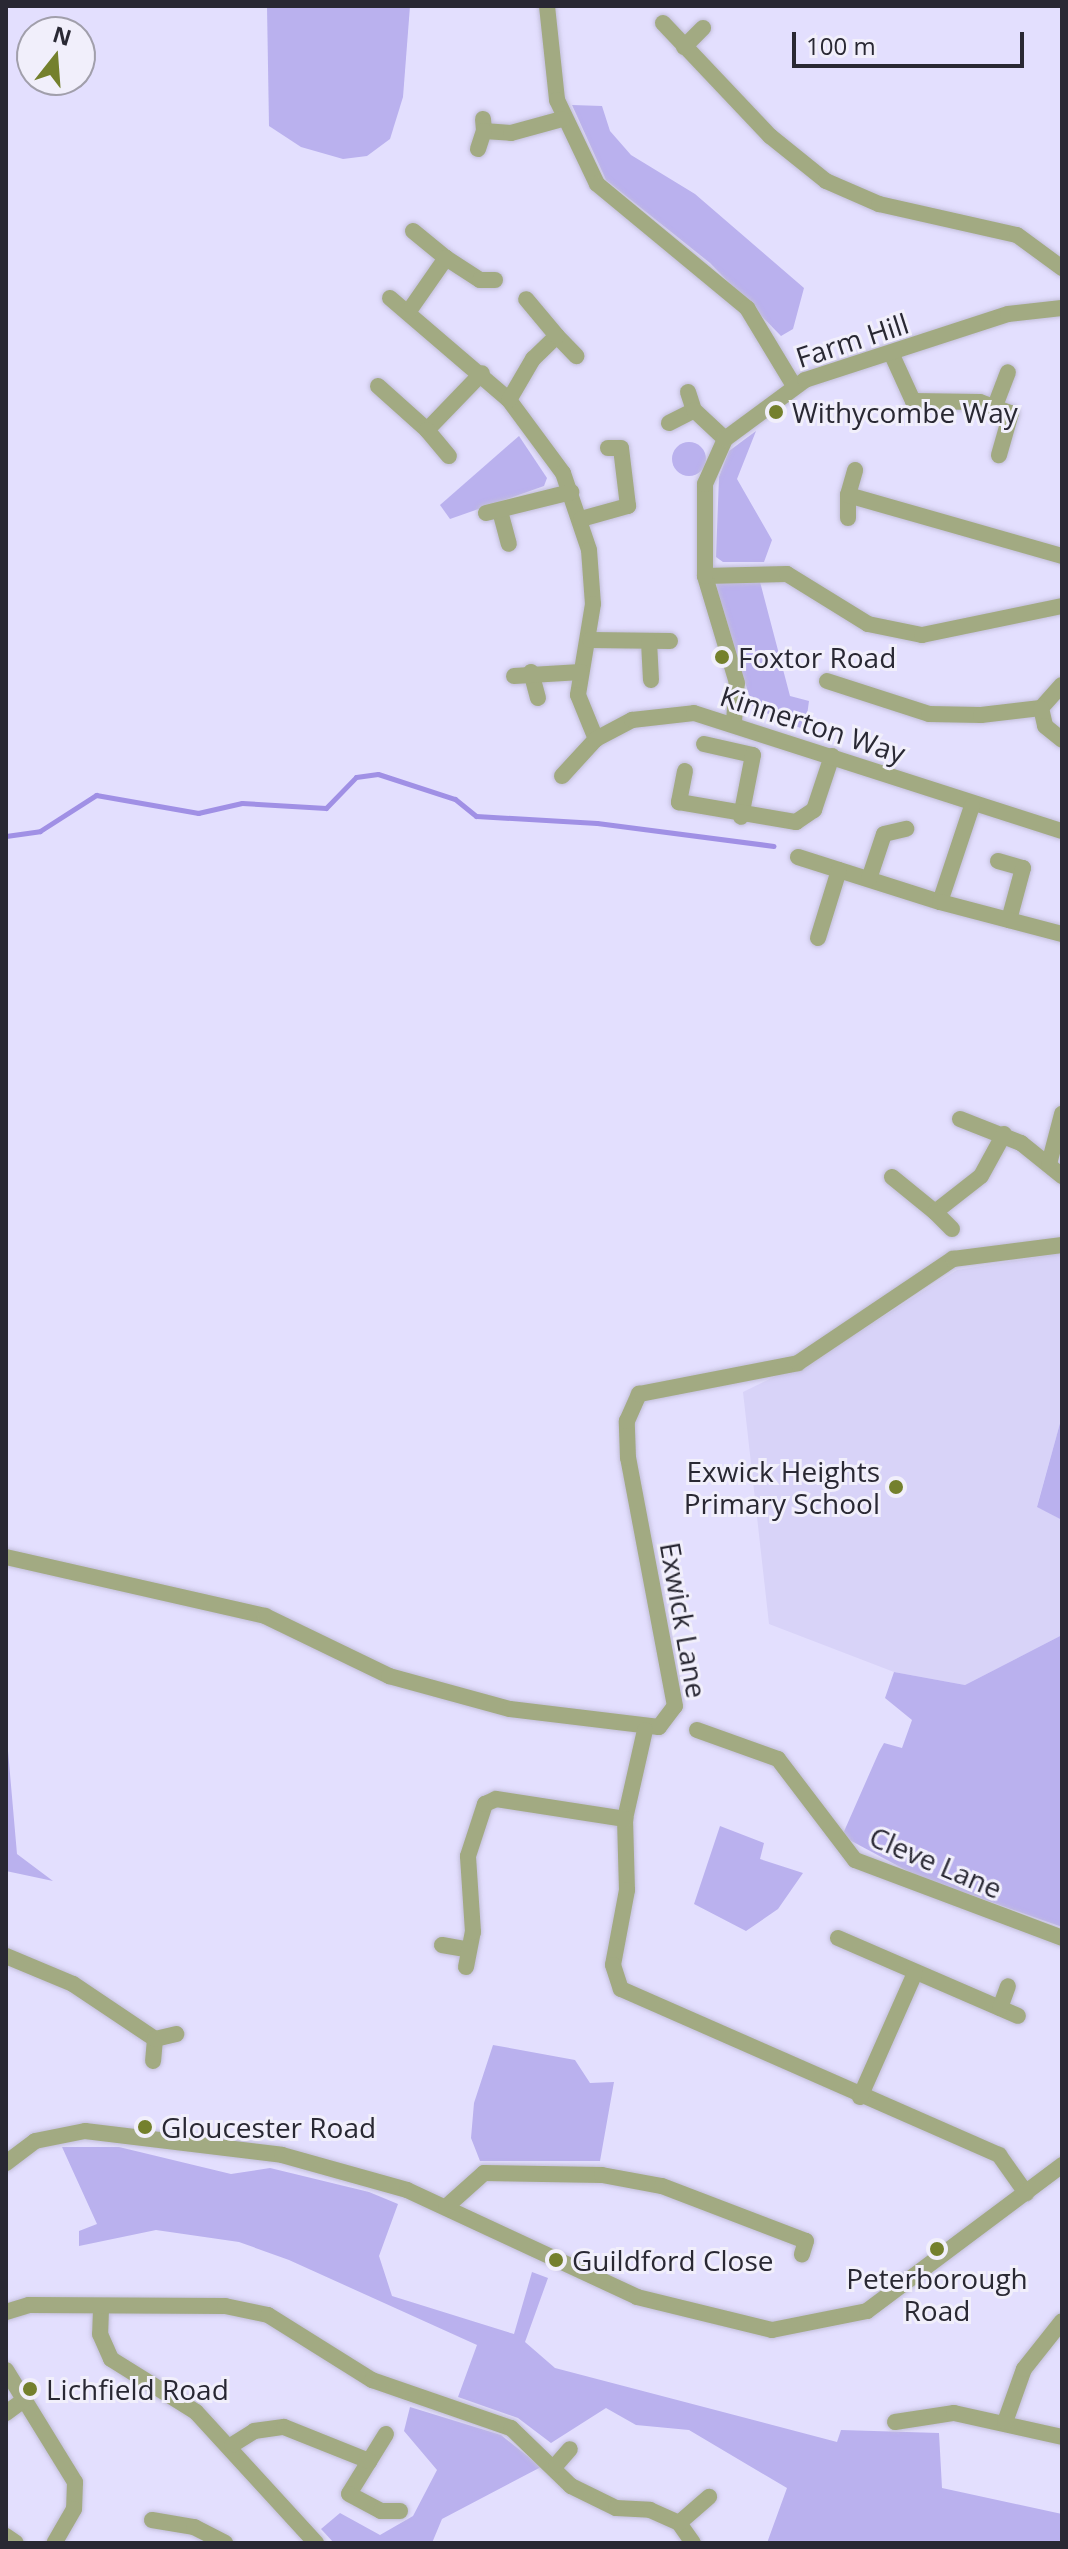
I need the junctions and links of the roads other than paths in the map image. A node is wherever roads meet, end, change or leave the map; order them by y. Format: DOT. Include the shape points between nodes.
graph roads {
  1 [pos="547,6"];
  2 [pos="663,23"];
  3 [pos="703,28"];
  4 [pos="684,47"];
  5 [pos="562,119"];
  6 [pos="478,149"];
  7 [pos="413,231"];
  8 [pos="446,258"];
  9 [pos="1062,268"];
  10 [pos="495,280"];
  11 [pos="390,298"];
  12 [pos="526,299"];
  13 [pos="1062,308"];
  14 [pos="409,311"];
  15 [pos="557,336"];
  16 [pos="892,355"];
  17 [pos="576,356"];
  18 [pos="1008,372"];
  19 [pos="482,373"];
  20 [pos="378,386"];
  21 [pos="794,386"];
  22 [pos="688,392"];
  23 [pos="509,400"];
  24 [pos="995,406"];
  25 [pos="694,410"];
  26 [pos="669,423"];
  27 [pos="427,430"];
  28 [pos="725,439"];
  29 [pos="639,447"];
  30 [pos="999,455"];
  31 [pos="449,456"];
  32 [pos="855,470"];
  33 [pos="571,492"];
  34 [pos="848,495"];
  35 [pos="848,518"];
  36 [pos="581,519"];
  37 [pos="509,544"];
  38 [pos="1062,556"];
  39 [pos="705,576"];
  40 [pos="1062,606"];
  41 [pos="590,640"];
  42 [pos="670,641"];
  43 [pos="649,642"];
  44 [pos="531,672"];
  45 [pos="581,672"];
  46 [pos="514,676"];
  47 [pos="651,680"];
  48 [pos="827,681"];
  49 [pos="1062,685"];
  50 [pos="538,698"];
  51 [pos="1041,708"];
  52 [pos="734,722"];
  53 [pos="596,739"];
  54 [pos="1062,740"];
  55 [pos="704,744"];
  56 [pos="832,756"];
  57 [pos="685,771"];
  58 [pos="562,776"];
  59 [pos="972,806"];
  60 [pos="741,817"];
  61 [pos="906,829"];
  62 [pos="1062,831"];
  63 [pos="798,857"];
  64 [pos="998,861"];
  65 [pos="839,870"];
  66 [pos="869,879"];
  67 [pos="940,902"];
  68 [pos="1009,920"];
  69 [pos="1062,934"];
  70 [pos="818,938"];
  71 [pos="1062,1114"];
  72 [pos="960,1119"];
  73 [pos="1004,1134"];
  74 [pos="1056,1170"];
  75 [pos="892,1177"];
  76 [pos="935,1212"];
  77 [pos="952,1229"];
  78 [pos="1062,1245"];
  79 [pos="6,1557"];
  80 [pos="645,1730"];
  81 [pos="697,1730"];
  82 [pos="625,1819"];
  83 [pos="838,1938"];
  84 [pos="1062,1938"];
  85 [pos="442,1945"];
  86 [pos="6,1956"];
  87 [pos="915,1973"];
  88 [pos="1008,1986"];
  89 [pos="1000,2008"];
  90 [pos="1018,2016"];
  91 [pos="176,2034"];
  92 [pos="155,2039"];
  93 [pos="153,2061"];
  94 [pos="860,2097"];
  95 [pos="6,2163"];
  96 [pos="1062,2165"];
  97 [pos="1026,2193"];
  98 [pos="446,2207"];
  99 [pos="808,2243"];
  100 [pos="101,2309"];
  101 [pos="6,2312"];
  102 [pos="1062,2321"];
  103 [pos="6,2370"];
  104 [pos="25,2399"];
  105 [pos="6,2413"];
  106 [pos="895,2422"];
  107 [pos="1005,2422"];
  108 [pos="386,2434"];
  109 [pos="1062,2437"];
  110 [pos="232,2445"];
  111 [pos="570,2449"];
  112 [pos="369,2461"];
  113 [pos="556,2465"];
  114 [pos="654,2493"];
  115 [pos="709,2497"];
  116 [pos="650,2510"];
  117 [pos="400,2511"];
  118 [pos="152,2520"];
  119 [pos="679,2523"];
  120 [pos="171,2525"];
  121 [pos="6,2536"];
  122 [pos="16,2543"];
  123 [pos="54,2543"];
  124 [pos="167,2543"];
  125 [pos="225,2543"];
  126 [pos="316,2543"];
  127 [pos="693,2543"];
  1 -- 5 [label="street"];
  2 -- 4 [label="street"];
  3 -- 4 [label="street"];
  4 -- 9 [label="street" via="770,136 826,181 889,207 1017,235"];
  5 -- 6 [label="street" via="535,130 484,125"];
  5 -- 21 [label="street" via="597,184 747,308"];
  7 -- 8 [label="street"];
  8 -- 10 [label="street" via="480,280"];
  8 -- 14 [label="street"];
  11 -- 14 [label="street"];
  12 -- 15 [label="street"];
  13 -- 16 [label="street, Farm Hill" via="1008,314"];
  14 -- 19 [label="street"];
  15 -- 17 [label="street"];
  15 -- 23 [label="street" via="533,359"];
  16 -- 21 [label="street, Farm Hill"];
  16 -- 24 [label="street" via="913,401"];
  18 -- 24 [label="street"];
  19 -- 23 [label="street"];
  19 -- 27 [label="street"];
  20 -- 27 [label="street"];
  21 -- 28 [label="street, Farm Hill"];
  22 -- 25 [label="street"];
  23 -- 33 [label="street" via="549,448"];
  24 -- 30 [label="street" via="1012,419"];
  25 -- 26 [label="street"];
  25 -- 28 [label="street"];
  27 -- 31 [label="street"];
  28 -- 39 [label="street, Farm Hill" via="705,484"];
  29 -- 36 [label="street" via="614,448 635,506"];
  32 -- 34 [label="street"];
  33 -- 36 [label="street"];
  33 -- 37 [label="street" via="493,512"];
  34 -- 35 [label="street"];
  34 -- 38 [label="street"];
  36 -- 41 [label="street" via="593,583"];
  39 -- 40 [label="street" via="787,574 868,624 922,635"];
  39 -- 52 [label="street, Farm Hill" via="737,683"];
  41 -- 43 [label="street"];
  41 -- 45 [label="street"];
  42 -- 43 [label="street"];
  43 -- 47 [label="street"];
  44 -- 45 [label="street"];
  44 -- 46 [label="street"];
  44 -- 50 [label="street"];
  45 -- 53 [label="street" via="580,712"];
  48 -- 51 [label="street" via="929,714"];
  49 -- 51 [label="street"];
  51 -- 54 [label="street" via="1045,726"];
  52 -- 53 [label="street, Kinnerton Way" via="665,711"];
  52 -- 56 [label="street, Kinnerton Way"];
  53 -- 58 [label="street, Kinnerton Way"];
  55 -- 60 [label="street" via="753,755"];
  56 -- 59 [label="street, Kinnerton Way"];
  56 -- 60 [label="street" via="805,821"];
  57 -- 60 [label="street" via="679,802"];
  59 -- 62 [label="street, Kinnerton Way"];
  59 -- 67 [label="street"];
  61 -- 66 [label="street" via="884,834"];
  63 -- 65 [label="street"];
  64 -- 68 [label="street" via="1023,868"];
  65 -- 66 [label="street"];
  65 -- 70 [label="street"];
  66 -- 67 [label="street"];
  67 -- 68 [label="street"];
  68 -- 69 [label="street"];
  71 -- 74 [label="street"];
  72 -- 73 [label="street"];
  73 -- 74 [label="street"];
  73 -- 76 [label="street" via="981,1176"];
  75 -- 76 [label="street"];
  76 -- 77 [label="street"];
  78 -- 80 [label="street, Exwick Lane" via="953,1259 798,1363 639,1394 627,1421 628,1458 675,1706 668,1724"];
  79 -- 80 [label="street" via="265,1616 389,1676 510,1709"];
  80 -- 82 [label="street"];
  81 -- 84 [label="street, Cleve Lane" via="778,1759 855,1860"];
  82 -- 85 [label="street" via="496,1799 485,1804 467,1870 468,1959"];
  82 -- 94 [label="street" via="627,1890 613,1965 621,1989"];
  83 -- 87 [label="street" via="863,1940"];
  86 -- 92 [label="street" via="73,1984"];
  87 -- 89 [label="street"];
  87 -- 94 [label="street"];
  88 -- 89 [label="street"];
  89 -- 90 [label="street"];
  91 -- 92 [label="street"];
  92 -- 93 [label="street"];
  94 -- 97 [label="street" via="999,2155"];
  95 -- 98 [label="street" via="35,2141 85,2131 245,2148 335,2168"];
  96 -- 97 [label="street"];
  97 -- 98 [label="street" via="867,2311 796,2330 735,2326 637,2297"];
  98 -- 99 [label="street" via="484,2173 602,2175 662,2186"];
  100 -- 101 [label="street" via="29,2305"];
  100 -- 110 [label="street" via="100,2334 111,2359 172,2393"];
  100 -- 113 [label="street" via="225,2306 268,2315 372,2380 511,2428"];
  102 -- 107 [label="street" via="1024,2369"];
  103 -- 104 [label="street"];
  104 -- 105 [label="street"];
  104 -- 123 [label="street" via="75,2482 74,2509"];
  106 -- 107 [label="street" via="954,2413"];
  107 -- 109 [label="street"];
  108 -- 112 [label="street"];
  110 -- 112 [label="street" via="254,2431 284,2427"];
  110 -- 126 [label="street"];
  111 -- 113 [label="street"];
  112 -- 117 [label="street" via="349,2494 381,2511"];
  113 -- 116 [label="street" via="584,2494 616,2508"];
  114 -- 116 [label="street"];
  115 -- 119 [label="street"];
  116 -- 119 [label="street"];
  118 -- 120 [label="street"];
  119 -- 127 [label="street"];
  120 -- 124 [label="street"];
  120 -- 125 [label="street"];
  121 -- 122 [label="street"];
}
